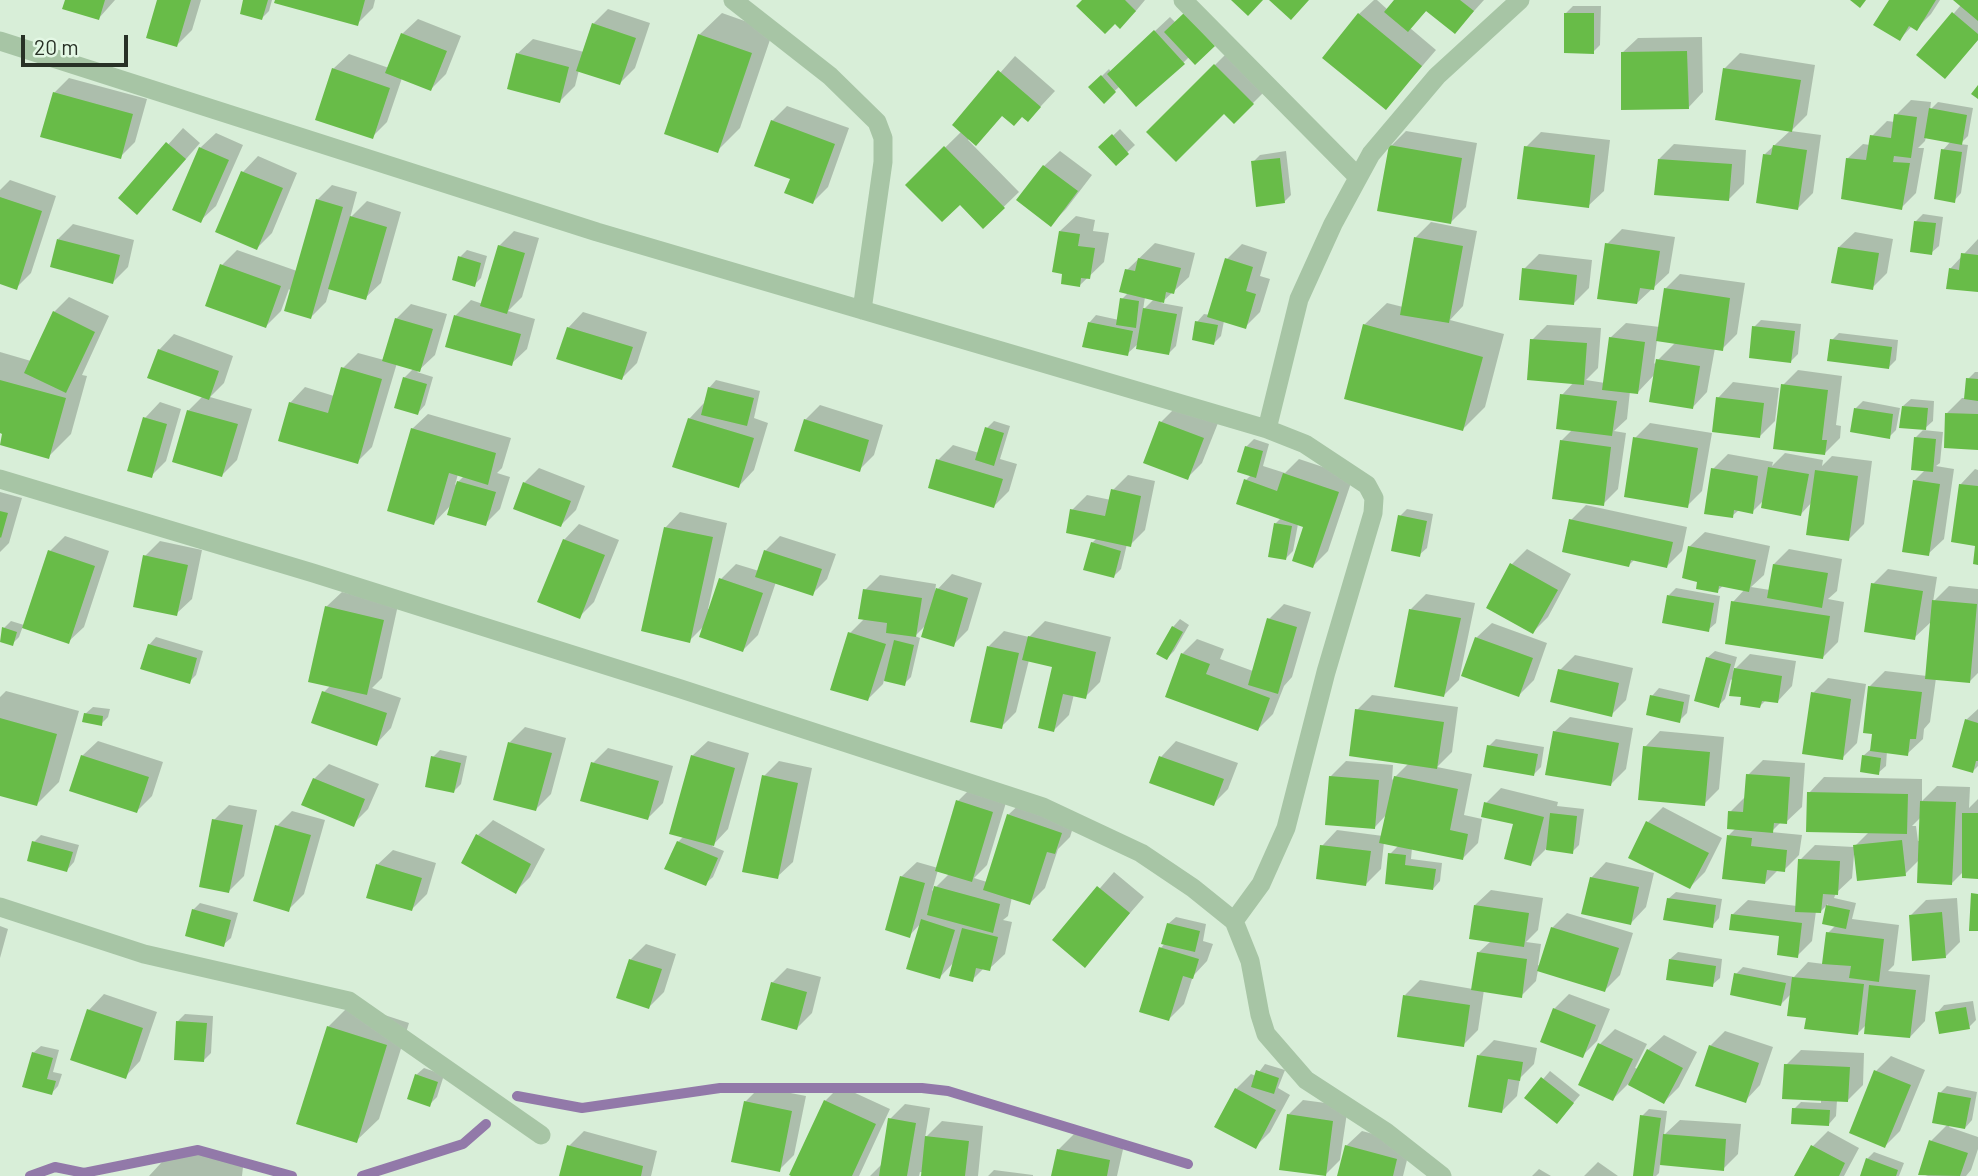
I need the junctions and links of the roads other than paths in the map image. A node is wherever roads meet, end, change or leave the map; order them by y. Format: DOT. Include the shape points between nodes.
graph roads {
  1 [pos="733,0"];
  2 [pos="1183,0"];
  3 [pos="1520,0"];
  4 [pos="0,41"];
  5 [pos="1358,177"];
  6 [pos="862,310"];
  7 [pos="1267,429"];
  8 [pos="0,480"];
  9 [pos="0,907"];
  10 [pos="1234,921"];
  11 [pos="541,1135"];
  12 [pos="1442,1176"];
  1 -- 6 [label="street" via="830,76 877,122 883,138 883,162"];
  2 -- 5 [label="street"];
  3 -- 5 [label="street" via="1437,76 1371,154"];
  4 -- 6 [label="street" via="597,232"];
  5 -- 7 [label="street" via="1299,299"];
  6 -- 7 [label="street"];
  7 -- 10 [label="street" via="1305,444 1367,485 1374,498 1373,513 1286,828 1261,884"];
  8 -- 10 [label="street" via="327,577 1043,807 1141,853"];
  9 -- 11 [label="street" via="144,954 349,1002"];
  10 -- 12 [label="street" via="1250,961 1266,1034 1280,1053 1306,1080 1386,1132"];
}
